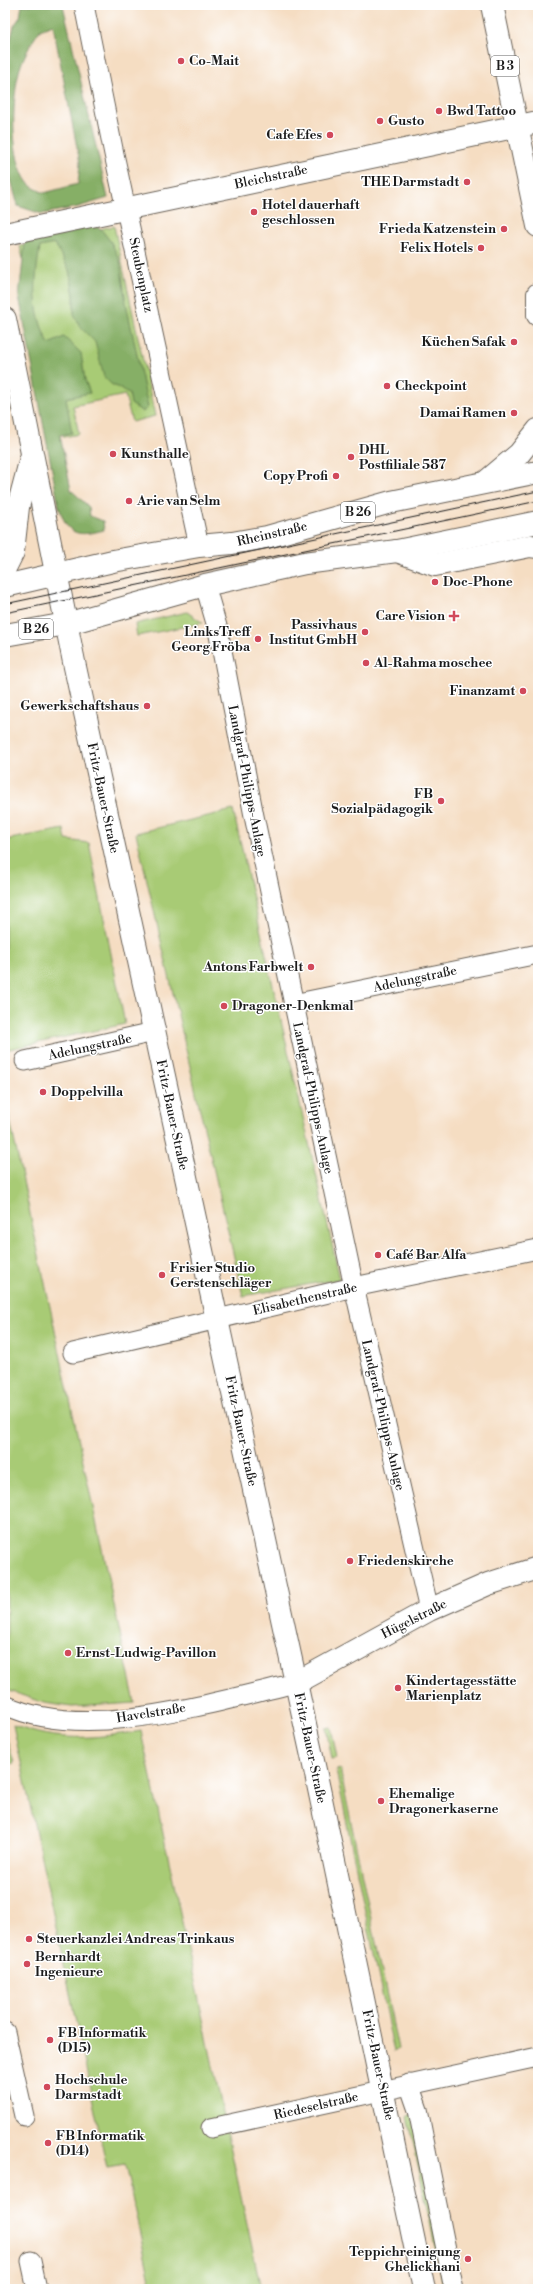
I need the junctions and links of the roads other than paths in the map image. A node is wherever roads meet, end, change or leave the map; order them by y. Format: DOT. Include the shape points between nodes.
graph roads {
  1 [pos="84,5"];
  2 [pos="492,5"];
  3 [pos="538,122"];
  4 [pos="517,126"];
  5 [pos="533,171"];
  6 [pos="126,208"];
  7 [pos="538,226"];
  8 [pos="5,234"];
  9 [pos="538,294"];
  10 [pos="538,315"];
  11 [pos="5,318"];
  12 [pos="538,430"];
  13 [pos="32,455"];
  14 [pos="538,472"];
  15 [pos="485,483"];
  16 [pos="538,522"];
  17 [pos="199,546"];
  18 [pos="538,547"];
  19 [pos="397,551"];
  20 [pos="5,568"];
  21 [pos="56,574"];
  22 [pos="205,585"];
  23 [pos="5,586"];
  24 [pos="66,624"];
  25 [pos="5,636"];
  26 [pos="538,954"];
  27 [pos="293,1004"];
  28 [pos="154,1032"];
  29 [pos="25,1061"];
  30 [pos="538,1249"];
  31 [pos="354,1287"];
  32 [pos="216,1319"];
  33 [pos="73,1353"];
  34 [pos="538,1568"];
  35 [pos="429,1610"];
  36 [pos="296,1683"];
  37 [pos="5,1705"];
  38 [pos="5,2032"];
  39 [pos="538,2058"];
  40 [pos="409,2084"];
  41 [pos="383,2090"];
  42 [pos="24,2116"];
  43 [pos="211,2128"];
  44 [pos="31,2261"];
  45 [pos="37,2289"];
  46 [pos="424,2289"];
  47 [pos="454,2289"];
  1 -- 6 [label="street, Steubenplatz"];
  2 -- 4 [label="main road, B 3"];
  3 -- 4 [label="main road, Bleichstraße"];
  4 -- 5 [label="main road, B 3"];
  4 -- 6 [label="main road, Bleichstraße"];
  5 -- 7 [label="main road, B 3"];
  6 -- 8 [label="main road, Bleichstraße"];
  6 -- 17 [label="street, Steubenplatz"];
  9 -- 10 [label="main road"];
  11 -- 13 [label="main road"];
  12 -- 15 [label="main road" via="519,454"];
  13 -- 20 [label="main road" via="18,507 14,552"];
  13 -- 21 [label="main road"];
  14 -- 15 [label="main road, Rheinstraße / B 26"];
  15 -- 17 [label="main road, Rheinstraße / B 26" via="391,502 267,537"];
  16 -- 19 [label="main road, B 26"];
  17 -- 21 [label="main road, Rheinstraße / B 26"];
  18 -- 19 [label="main road" via="530,546 435,566"];
  19 -- 22 [label="main road, B 26" via="305,563"];
  21 -- 23 [label="main road, Rheinstraße / B 26"];
  21 -- 24 [label="main road, Fritz-Bauer-Straße"];
  22 -- 24 [label="main road, B 26"];
  22 -- 27 [label="street, Landgraf-Philipps-Anlage" via="218,630"];
  24 -- 25 [label="main road, B 26"];
  24 -- 28 [label="main road, Fritz-Bauer-Straße"];
  26 -- 27 [label="street, Adelungstraße"];
  27 -- 31 [label="street, Landgraf-Philipps-Anlage"];
  28 -- 29 [label="street, Adelungstraße"];
  28 -- 32 [label="main road, Fritz-Bauer-Straße"];
  30 -- 31 [label="street, Elisabethenstraße"];
  31 -- 32 [label="street, Elisabethenstraße"];
  31 -- 35 [label="street, Landgraf-Philipps-Anlage"];
  32 -- 33 [label="street, Elisabethenstraße"];
  32 -- 36 [label="main road, Fritz-Bauer-Straße"];
  34 -- 35 [label="main road, Hügelstraße" via="488,1584"];
  35 -- 36 [label="main road, Hügelstraße"];
  36 -- 37 [label="street, Havelstraße" via="151,1715 105,1720 49,1719"];
  36 -- 41 [label="main road, Fritz-Bauer-Straße"];
  38 -- 42 [label="street"];
  39 -- 40 [label="street, Riedeselstraße"];
  40 -- 41 [label="street, Riedeselstraße"];
  40 -- 47 [label="street, Fritz-Bauer-Straße" via="418,2110"];
  41 -- 43 [label="street, Riedeselstraße"];
  41 -- 46 [label="main road, Fritz-Bauer-Straße"];
  44 -- 45 [label="street"];
}
